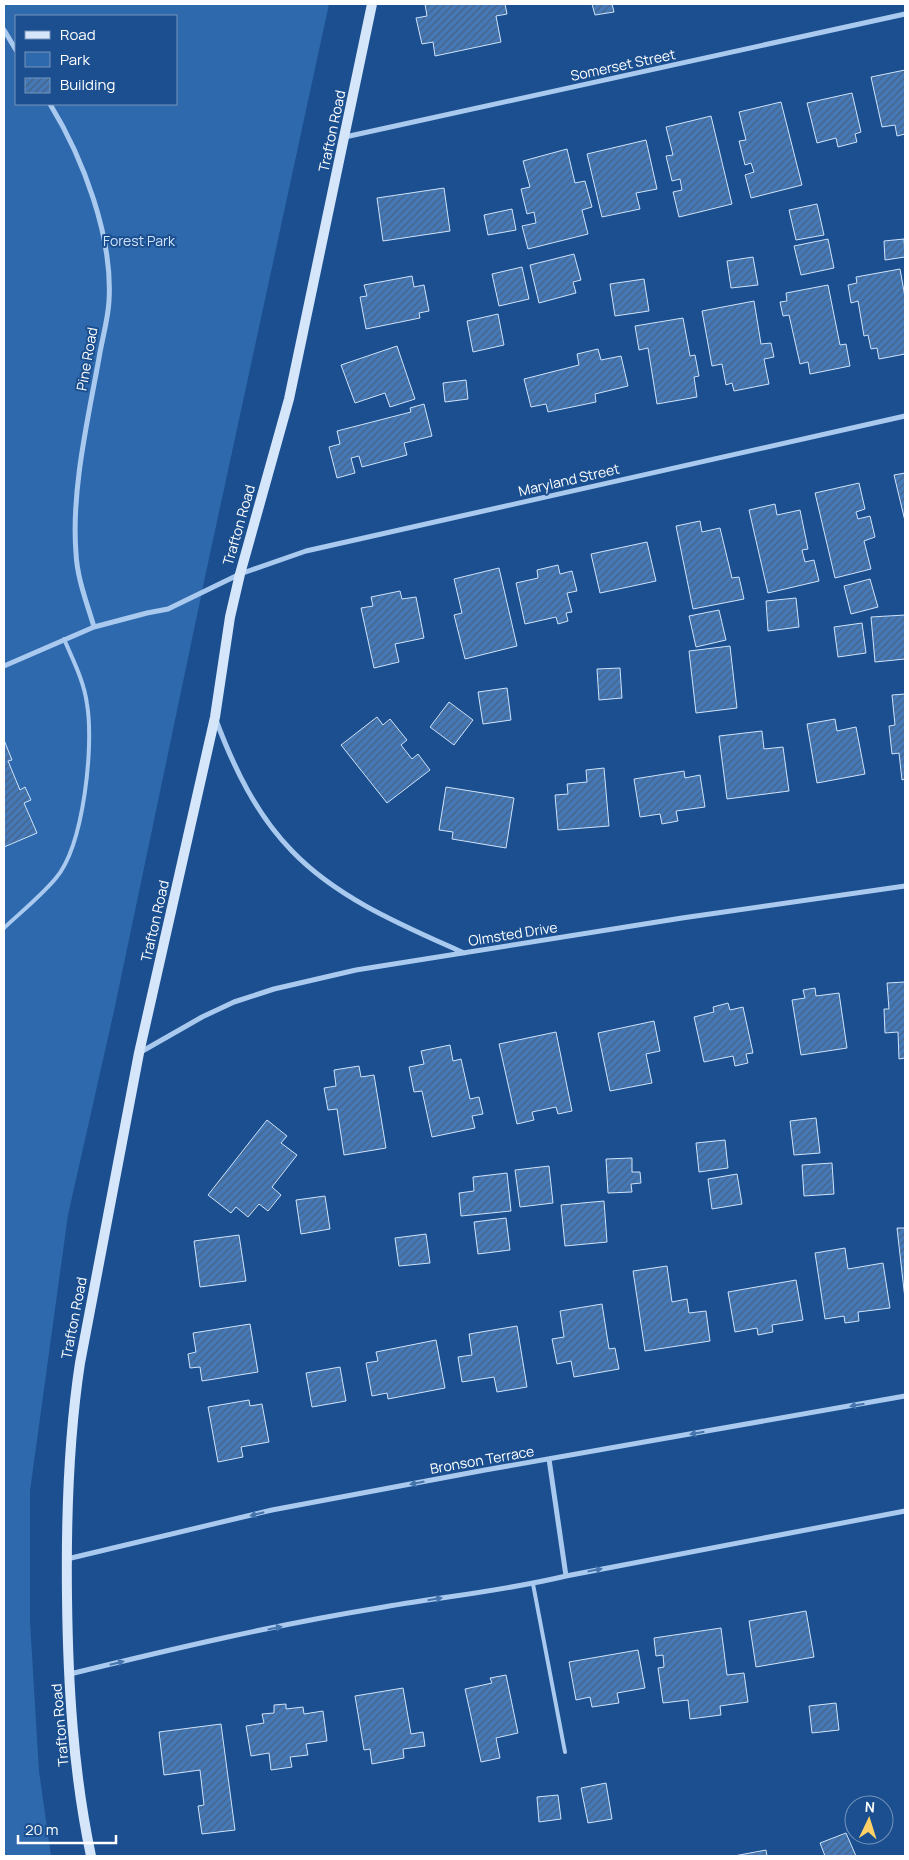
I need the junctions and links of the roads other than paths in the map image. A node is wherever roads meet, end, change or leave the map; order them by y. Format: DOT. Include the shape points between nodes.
graph roads {
  1 [pos="372,4"];
  2 [pos="905,14"];
  3 [pos="4,30"];
  4 [pos="15,48"];
  5 [pos="50,105"];
  6 [pos="345,137"];
  7 [pos="905,416"];
  8 [pos="240,574"];
  9 [pos="94,627"];
  10 [pos="64,639"];
  11 [pos="4,666"];
  12 [pos="215,718"];
  13 [pos="905,886"];
  14 [pos="4,928"];
  15 [pos="464,953"];
  16 [pos="139,1053"];
  17 [pos="905,1396"];
  18 [pos="548,1459"];
  19 [pos="905,1511"];
  20 [pos="67,1559"];
  21 [pos="566,1576"];
  22 [pos="533,1584"];
  23 [pos="69,1674"];
  24 [pos="565,1752"];
  25 [pos="90,1856"];
  1 -- 6 [label="street, Trafton Road"];
  2 -- 6 [label="street, Somerset Street"];
  3 -- 4 [label="street"];
  5 -- 9 [label="street, Pine Road" via="90,189 108,264 109,302 82,452 77,502 78,571"];
  6 -- 8 [label="street, Trafton Road" via="289,399"];
  7 -- 8 [label="street, Maryland Street" via="306,551"];
  8 -- 9 [label="street, Maryland Street" via="168,609"];
  8 -- 12 [label="street, Trafton Road"];
  9 -- 10 [label="street, Maryland Street"];
  10 -- 11 [label="street, Maryland Street"];
  10 -- 14 [label="lane" via="82,684 88,712 89,760 78,826 72,850 57,877"];
  12 -- 15 [label="street" via="246,789 292,852 315,872 367,906"];
  12 -- 16 [label="street, Trafton Road"];
  13 -- 15 [label="street, Olmsted Drive"];
  15 -- 16 [label="street, Olmsted Drive" via="356,970 274,989 210,1013"];
  16 -- 20 [label="street, Trafton Road" via="72,1414"];
  17 -- 18 [label="street, Bronson Terrace, one-way"];
  18 -- 20 [label="street, Bronson Terrace, one-way" via="272,1510"];
  18 -- 21 [label="street"];
  21 -- 19 [label="street, one-way"];
  20 -- 23 [label="street, Trafton Road"];
  21 -- 22 [label="street"];
  23 -- 22 [label="street, one-way" via="194,1644 358,1611"];
  22 -- 24 [label="lane"];
  23 -- 25 [label="street, Trafton Road" via="79,1792"];
}
